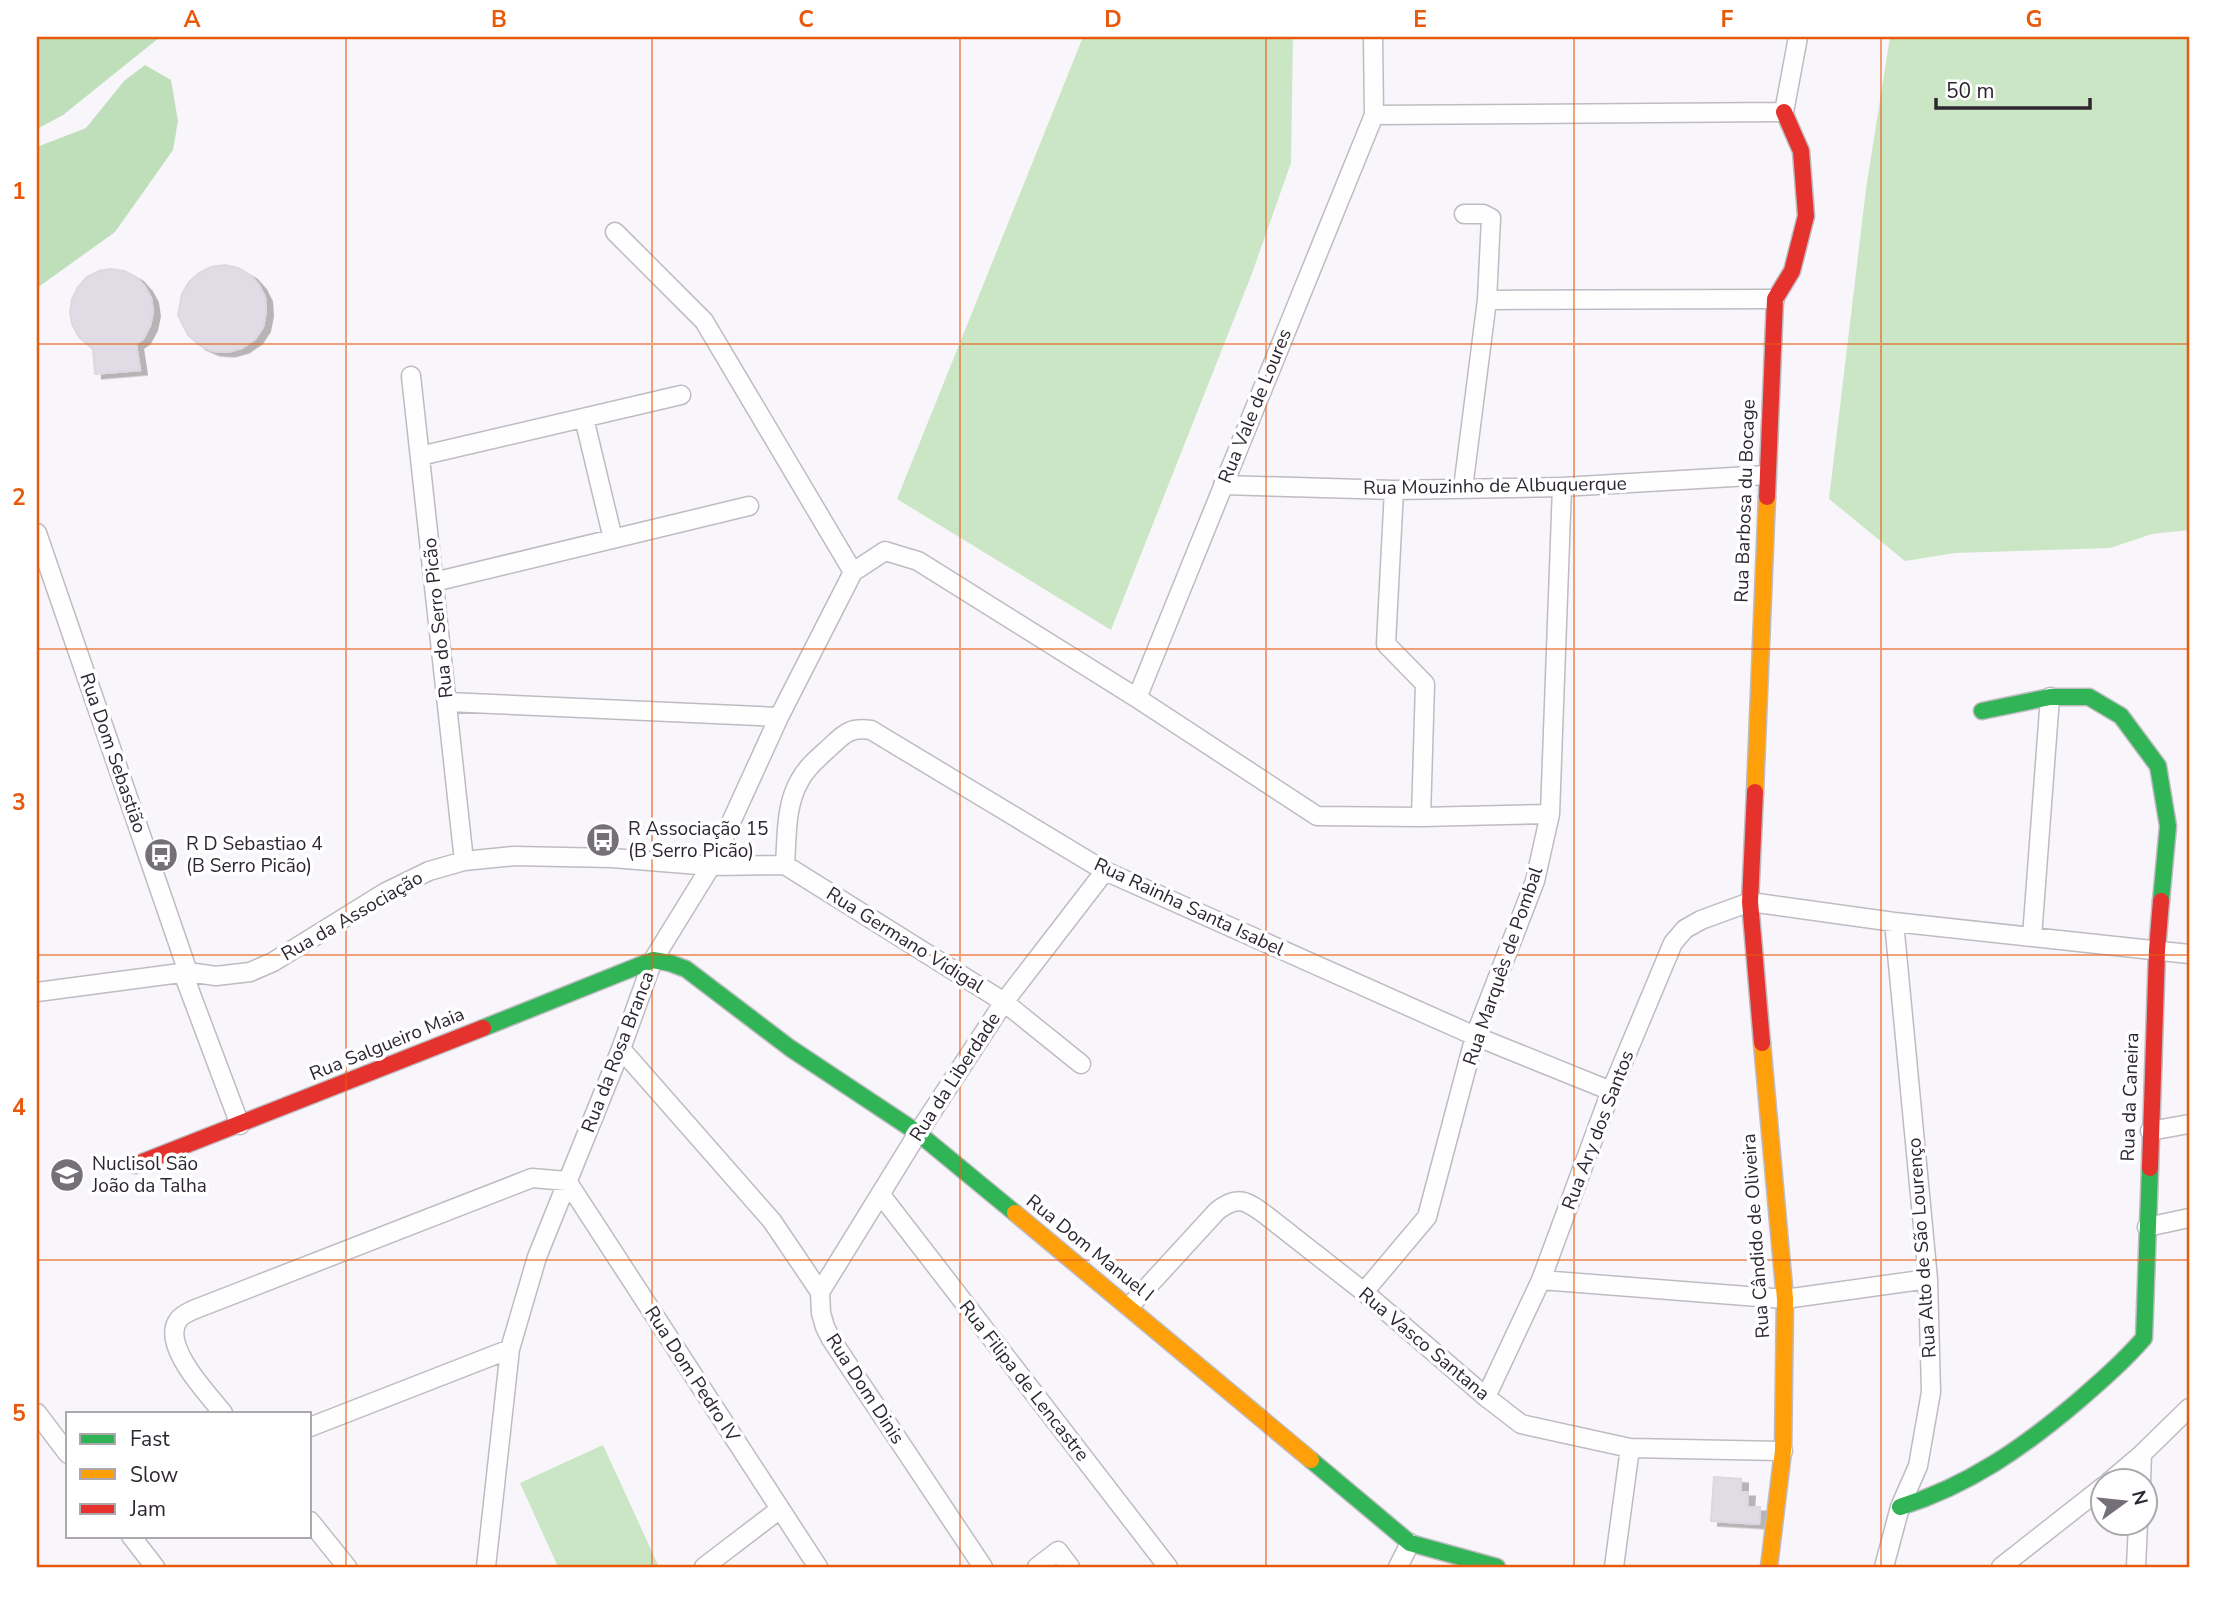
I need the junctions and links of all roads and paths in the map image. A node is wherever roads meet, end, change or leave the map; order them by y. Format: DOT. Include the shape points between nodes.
graph roads {
  1 [pos="1373,37"];
  2 [pos="1798,37"];
  3 [pos="1784,112"];
  4 [pos="1374,115"];
  5 [pos="1464,214"];
  6 [pos="615,232"];
  7 [pos="1775,299"];
  8 [pos="1487,300"];
  9 [pos="411,376"];
  10 [pos="681,394"];
  11 [pos="583,418"];
  12 [pos="420,456"];
  13 [pos="1767,475"];
  14 [pos="1223,485"];
  15 [pos="1562,487"];
  16 [pos="1463,488"];
  17 [pos="1394,490"];
  18 [pos="749,506"];
  19 [pos="37,533"];
  20 [pos="613,539"];
  21 [pos="853,572"];
  22 [pos="434,582"];
  23 [pos="2050,696"];
  24 [pos="1137,698"];
  25 [pos="447,702"];
  26 [pos="1982,711"];
  27 [pos="779,717"];
  28 [pos="1550,814"];
  29 [pos="1422,817"];
  30 [pos="464,861"];
  31 [pos="785,865"];
  32 [pos="711,866"];
  33 [pos="1105,871"];
  34 [pos="1749,902"];
  35 [pos="1895,922"];
  36 [pos="2032,937"];
  37 [pos="2157,950"];
  38 [pos="2189,954"];
  39 [pos="653,961"];
  40 [pos="186,972"];
  41 [pos="37,992"];
  42 [pos="1004,1002"];
  43 [pos="1475,1036"];
  44 [pos="621,1049"];
  45 [pos="1082,1065"];
  46 [pos="1611,1091"];
  47 [pos="2189,1124"];
  48 [pos="240,1125"];
  49 [pos="2150,1131"];
  50 [pos="918,1133"];
  51 [pos="135,1165"];
  52 [pos="567,1181"];
  53 [pos="881,1195"];
  54 [pos="2189,1218"];
  55 [pos="2147,1227"];
  56 [pos="1928,1279"];
  57 [pos="1541,1280"];
  58 [pos="820,1292"];
  59 [pos="1364,1292"];
  60 [pos="1784,1299"];
  61 [pos="1129,1307"];
  62 [pos="510,1349"];
  63 [pos="1486,1397"];
  64 [pos="2189,1408"];
  65 [pos="222,1412"];
  66 [pos="37,1413"];
  67 [pos="312,1426"];
  68 [pos="1630,1448"];
  69 [pos="66,1451"];
  70 [pos="1783,1451"];
  71 [pos="2142,1454"];
  72 [pos="2126,1468"];
  73 [pos="2142,1468"];
  74 [pos="2090,1497"];
  75 [pos="1900,1507"];
  76 [pos="780,1509"];
  77 [pos="312,1523"];
  78 [pos="133,1538"];
  79 [pos="2137,1538"];
  80 [pos="1410,1544"];
  81 [pos="155,1567"];
  82 [pos="347,1567"];
  83 [pos="486,1567"];
  84 [pos="704,1567"];
  85 [pos="818,1567"];
  86 [pos="983,1567"];
  87 [pos="1037,1567"];
  88 [pos="1070,1567"];
  89 [pos="1168,1567"];
  90 [pos="1398,1567"];
  91 [pos="1497,1567"];
  92 [pos="1614,1567"];
  93 [pos="1769,1567"];
  94 [pos="1884,1567"];
  95 [pos="2001,1567"];
  96 [pos="2136,1567"];
  1 -- 4 [label="street"];
  2 -- 3 [label="street"];
  3 -- 4 [label="street"];
  3 -- 7 [label="street, Rua Barbosa du Bocage" via="1801,151 1806,216 1792,271"];
  4 -- 14 [label="street, Rua Vale de Loures"];
  5 -- 8 [label="street" via="1491,218"];
  6 -- 21 [label="street" via="704,321"];
  7 -- 8 [label="street"];
  7 -- 13 [label="street, Rua Barbosa du Bocage"];
  8 -- 16 [label="street"];
  9 -- 12 [label="street, Rua do Serro Picão"];
  10 -- 11 [label="street"];
  11 -- 12 [label="street"];
  11 -- 20 [label="street"];
  12 -- 22 [label="street, Rua do Serro Picão"];
  13 -- 15 [label="street, Rua Mouzinho de Albuquerque"];
  13 -- 34 [label="street, Rua Barbosa du Bocage"];
  14 -- 17 [label="street, Rua Mouzinho de Albuquerque"];
  14 -- 24 [label="street, Rua Vale de Loures"];
  15 -- 16 [label="street, Rua Mouzinho de Albuquerque"];
  15 -- 28 [label="street, Rua Marquês de Pombal"];
  16 -- 17 [label="street, Rua Mouzinho de Albuquerque"];
  17 -- 29 [label="street" via="1386,644 1425,684"];
  18 -- 20 [label="street"];
  19 -- 40 [label="street, Rua Dom Sebastião"];
  20 -- 22 [label="street"];
  21 -- 24 [label="street" via="885,551 918,561"];
  21 -- 27 [label="street, Rua da Rosa Branca"];
  22 -- 25 [label="street, Rua do Serro Picão"];
  23 -- 26 [label="street, Rua da Caneira"];
  23 -- 36 [label="street"];
  23 -- 37 [label="street, Rua da Caneira" via="2089,697 2121,716 2158,766 2168,826"];
  24 -- 29 [label="street" via="1317,816"];
  25 -- 27 [label="street"];
  25 -- 30 [label="street, Rua do Serro Picão"];
  27 -- 32 [label="street, Rua da Rosa Branca"];
  28 -- 29 [label="street"];
  28 -- 43 [label="street, Rua Marquês de Pombal" via="1535,881"];
  30 -- 32 [label="street, Rua da Associação" via="563,856"];
  30 -- 40 [label="street, Rua da Associação" via="429,871 386,892 250,972 216,976"];
  31 -- 32 [label="street"];
  31 -- 33 [label="street, Rua Rainha Santa Isabel" via="787,827 799,780 843,734 856,728 871,730"];
  31 -- 42 [label="street, Rua Germano Vidigal"];
  32 -- 39 [label="street, Rua da Rosa Branca"];
  33 -- 42 [label="street, Rua da Liberdade"];
  33 -- 43 [label="street, Rua Rainha Santa Isabel"];
  34 -- 35 [label="street"];
  34 -- 46 [label="street, Rua Ary dos Santos" via="1685,929 1673,943"];
  34 -- 60 [label="street, Rua Cândido de Oliveira"];
  35 -- 36 [label="street"];
  35 -- 56 [label="street, Rua Alto de São Lourenço"];
  36 -- 37 [label="street"];
  37 -- 38 [label="street"];
  37 -- 49 [label="street, Rua da Caneira"];
  39 -- 44 [label="street, Rua da Rosa Branca"];
  39 -- 48 [label="street, Rua Salgueiro Maia"];
  39 -- 50 [label="street, Rua Dom Manuel I" via="687,969 790,1048"];
  40 -- 41 [label="street, Rua da Associação"];
  40 -- 48 [label="street, Rua Dom Sebastião"];
  42 -- 45 [label="street, Rua Germano Vidigal"];
  42 -- 50 [label="street, Rua da Liberdade"];
  43 -- 46 [label="street, Rua Rainha Santa Isabel"];
  43 -- 59 [label="street, Rua Marquês de Pombal" via="1427,1217"];
  44 -- 52 [label="street, Rua da Rosa Branca"];
  44 -- 58 [label="street, Rua Dom Dinis" via="772,1221"];
  46 -- 57 [label="street, Rua Ary dos Santos"];
  47 -- 49 [label="street"];
  48 -- 51 [label="street, Rua Salgueiro Maia"];
  49 -- 55 [label="street, Rua da Caneira"];
  50 -- 53 [label="street, Rua da Liberdade"];
  50 -- 61 [label="street, Rua Dom Manuel I"];
  52 -- 62 [label="street, Rua da Rosa Branca" via="537,1257"];
  52 -- 65 [label="street" via="532,1178 179,1318 173,1335 181,1359"];
  52 -- 76 [label="street, Rua Dom Pedro IV"];
  53 -- 58 [label="street, Rua da Liberdade"];
  53 -- 89 [label="street, Rua Filipa de Lencastre"];
  54 -- 55 [label="street"];
  55 -- 75 [label="street, Rua da Caneira" via="2144,1338 2127,1358 2035,1438 1950,1490"];
  56 -- 60 [label="street"];
  56 -- 75 [label="street, Rua Alto de São Lourenço" via="1931,1392 1918,1466"];
  57 -- 60 [label="street"];
  57 -- 63 [label="street, Rua Ary dos Santos"];
  58 -- 86 [label="street, Rua Dom Dinis" via="821,1313 831,1339"];
  59 -- 61 [label="street, Rua Vasco Santana" via="1241,1200 1227,1202 1217,1210"];
  59 -- 63 [label="street, Rua Vasco Santana"];
  60 -- 70 [label="street, Rua Cândido de Oliveira"];
  61 -- 80 [label="street, Rua Dom Manuel I"];
  62 -- 67 [label="street"];
  62 -- 83 [label="street, Rua da Rosa Branca"];
  63 -- 68 [label="street, Rua Vasco Santana" via="1521,1423"];
  64 -- 71 [label="street"];
  66 -- 69 [label="street"];
  68 -- 70 [label="street, Rua Vasco Santana"];
  68 -- 92 [label="street"];
  70 -- 93 [label="street, Rua Cândido de Oliveira"];
  71 -- 72 [label="street"];
  71 -- 73 [label="street"];
  74 -- 95 [label="street"];
  75 -- 94 [label="street, Rua Alto de São Lourenço"];
  76 -- 84 [label="street"];
  76 -- 85 [label="street, Rua Dom Pedro IV"];
  77 -- 82 [label="street"];
  78 -- 81 [label="street"];
  79 -- 96 [label="street"];
  80 -- 90 [label="street"];
  80 -- 91 [label="street, Rua Dom Manuel I"];
  87 -- 88 [label="street" via="1058,1551"];
}
